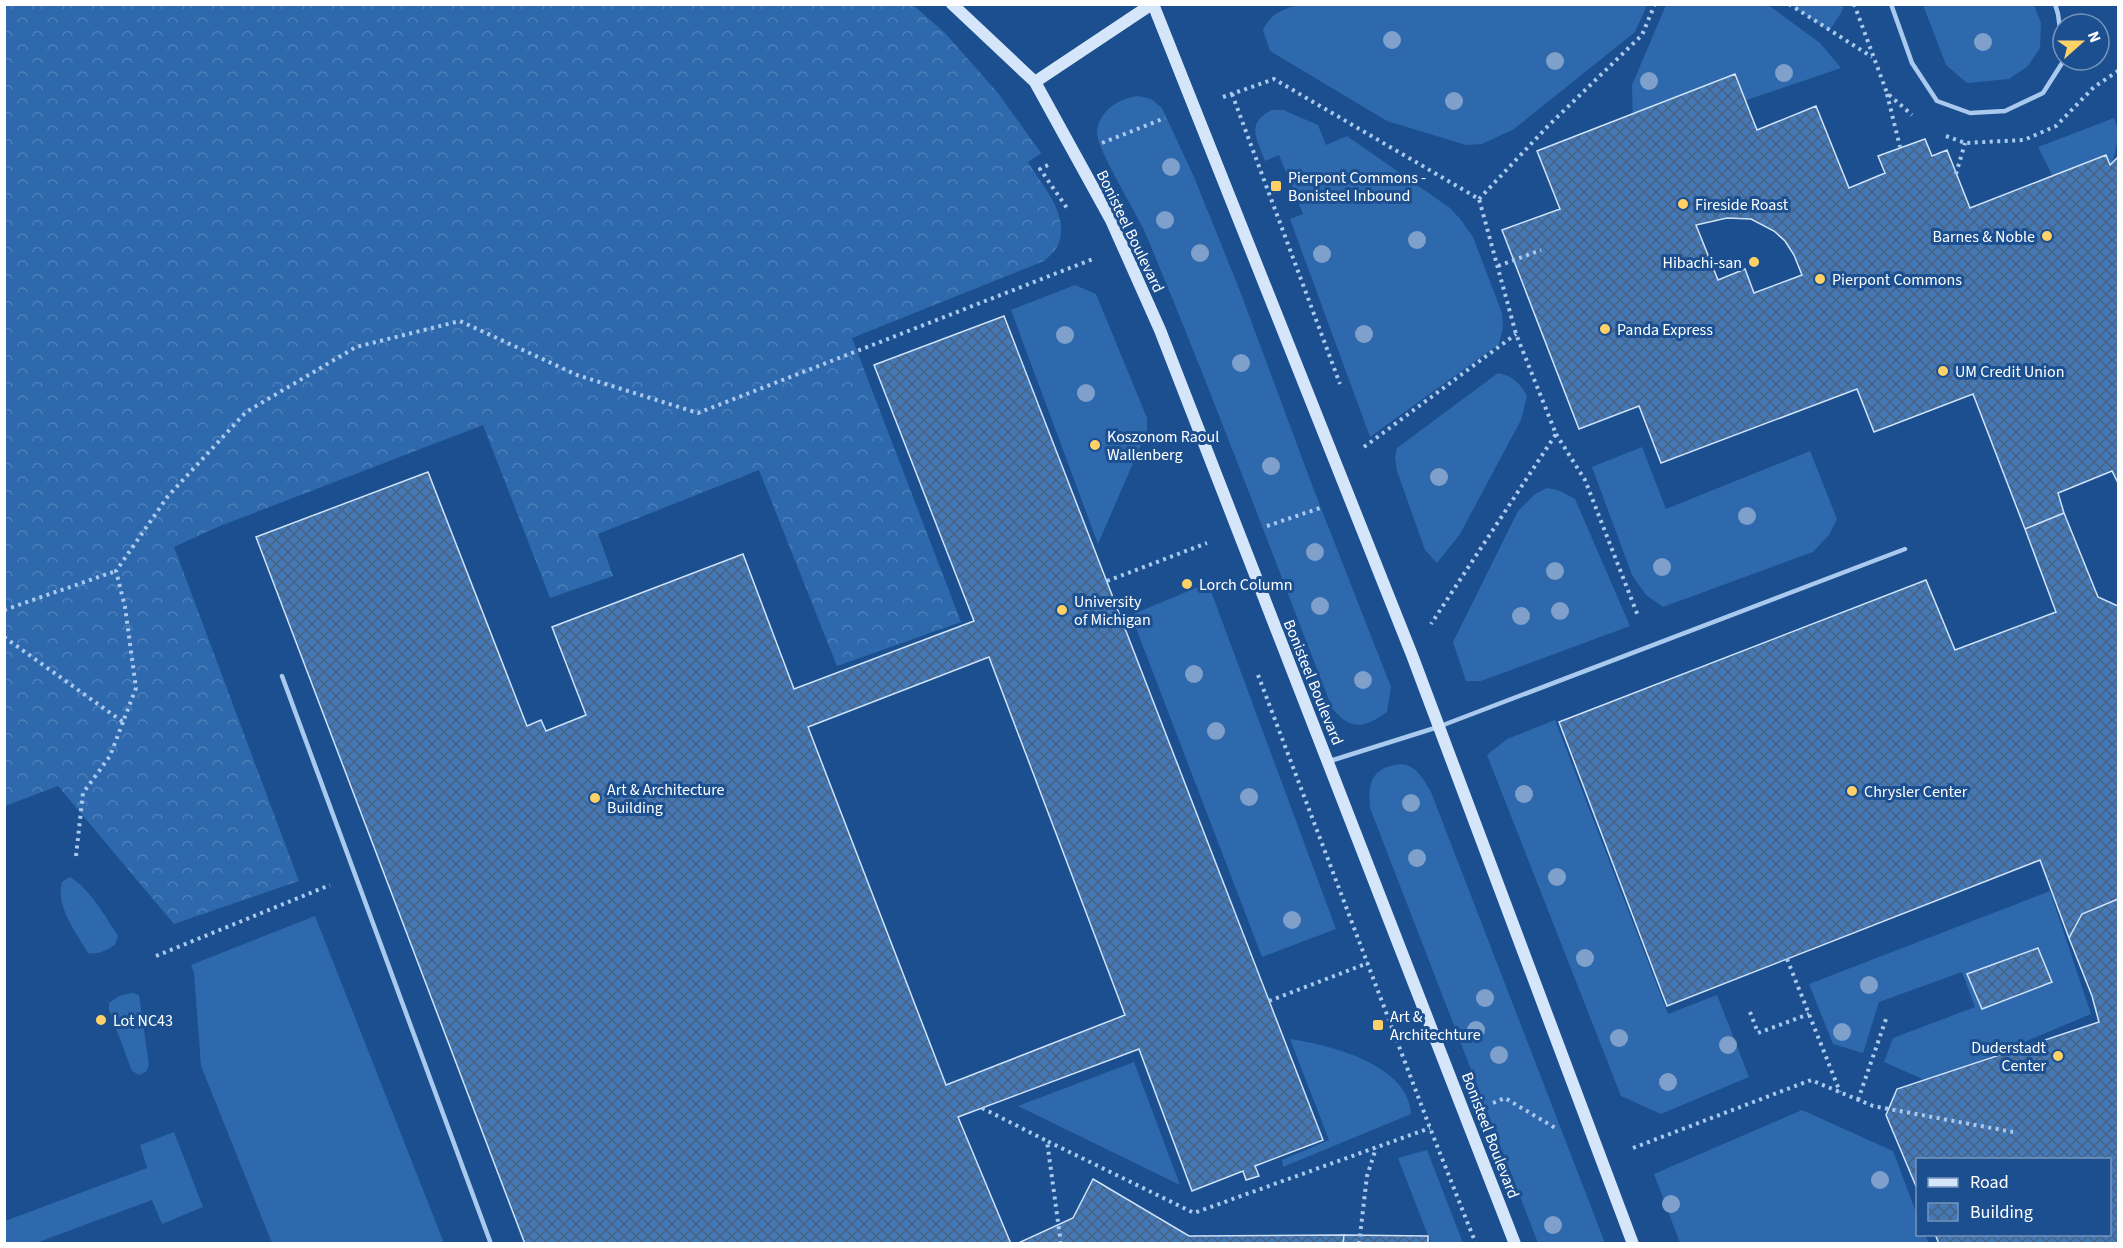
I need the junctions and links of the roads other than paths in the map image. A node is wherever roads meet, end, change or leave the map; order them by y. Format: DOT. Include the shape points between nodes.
graph roads {
  1 [pos="952,4"];
  2 [pos="1152,4"];
  3 [pos="1891,4"];
  4 [pos="2056,72"];
  5 [pos="1035,82"];
  6 [pos="1905,549"];
  7 [pos="282,676"];
  8 [pos="1438,727"];
  9 [pos="1328,762"];
  10 [pos="491,1244"];
  11 [pos="1515,1244"];
  12 [pos="1632,1244"];
  1 -- 5 [label="street, Bonisteel Boulevard"];
  2 -- 5 [label="street"];
  2 -- 8 [label="street" via="1350,496"];
  3 -- 4 [label="lane" via="1912,63 1937,101 1970,113 2005,111 2043,93"];
  5 -- 9 [label="street, Bonisteel Boulevard" via="1111,220 1160,330"];
  6 -- 8 [label="lane"];
  7 -- 10 [label="lane"];
  8 -- 9 [label="lane"];
  8 -- 12 [label="street"];
  9 -- 11 [label="street, Bonisteel Boulevard"];
}
